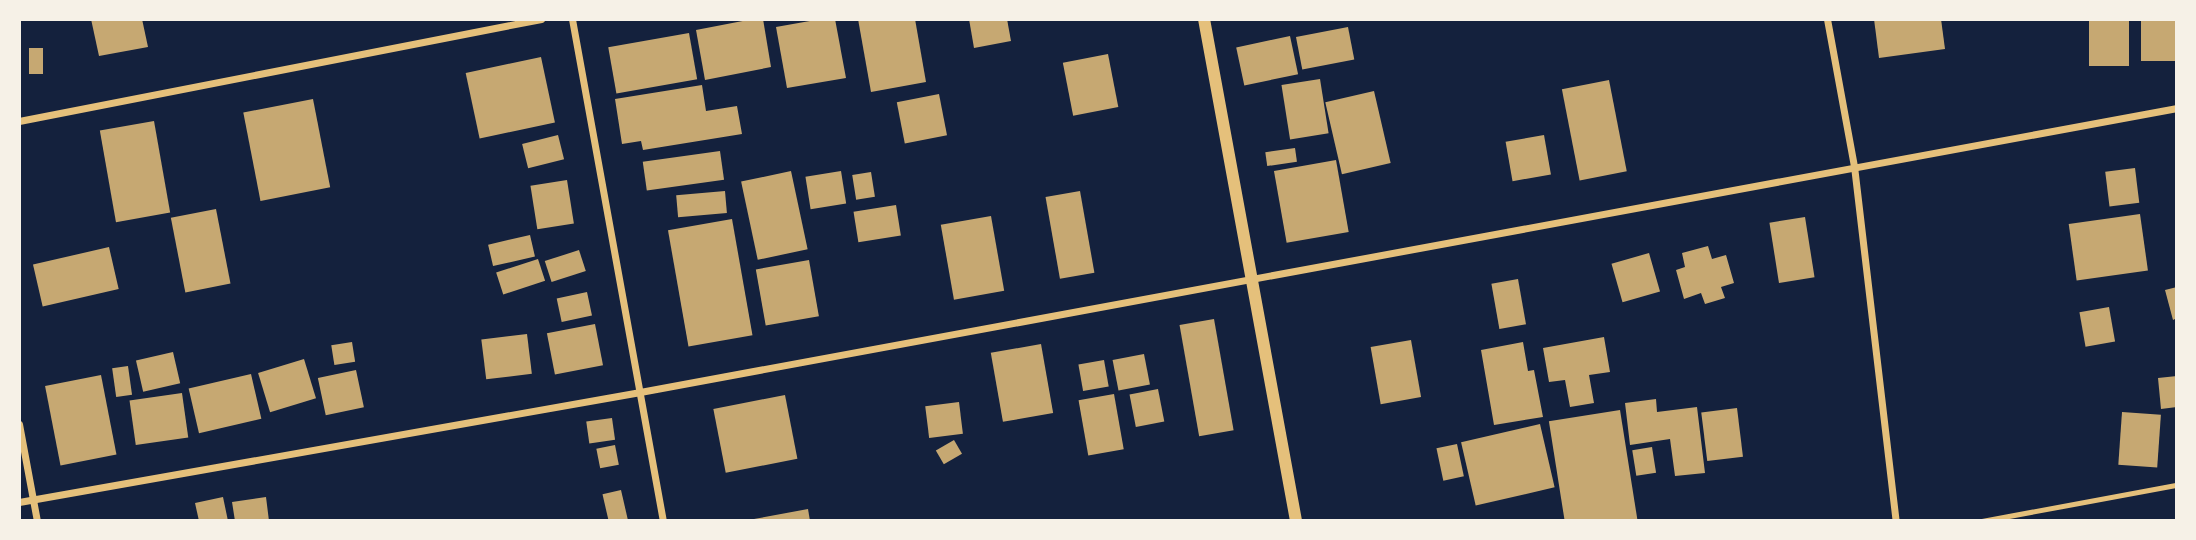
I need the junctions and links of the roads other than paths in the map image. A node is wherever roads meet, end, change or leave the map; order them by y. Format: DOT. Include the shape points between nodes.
graph roads {
  1 [pos="541,19"];
  2 [pos="572,19"];
  3 [pos="1204,19"];
  4 [pos="1827,19"];
  5 [pos="2177,108"];
  6 [pos="19,121"];
  7 [pos="1854,166"];
  8 [pos="1251,277"];
  9 [pos="640,392"];
  10 [pos="19,424"];
  11 [pos="33,499"];
  12 [pos="19,502"];
  13 [pos="37,521"];
  14 [pos="663,521"];
  15 [pos="1296,521"];
  16 [pos="1896,521"];
  1 -- 6 [label="street"];
  2 -- 9 [label="street"];
  3 -- 8 [label="street"];
  4 -- 7 [label="street"];
  5 -- 7 [label="street"];
  7 -- 8 [label="street"];
  7 -- 16 [label="street"];
  8 -- 9 [label="street"];
  8 -- 15 [label="street"];
  9 -- 11 [label="street"];
  9 -- 14 [label="street"];
  10 -- 11 [label="street"];
  11 -- 12 [label="street"];
  11 -- 13 [label="street"];
}
